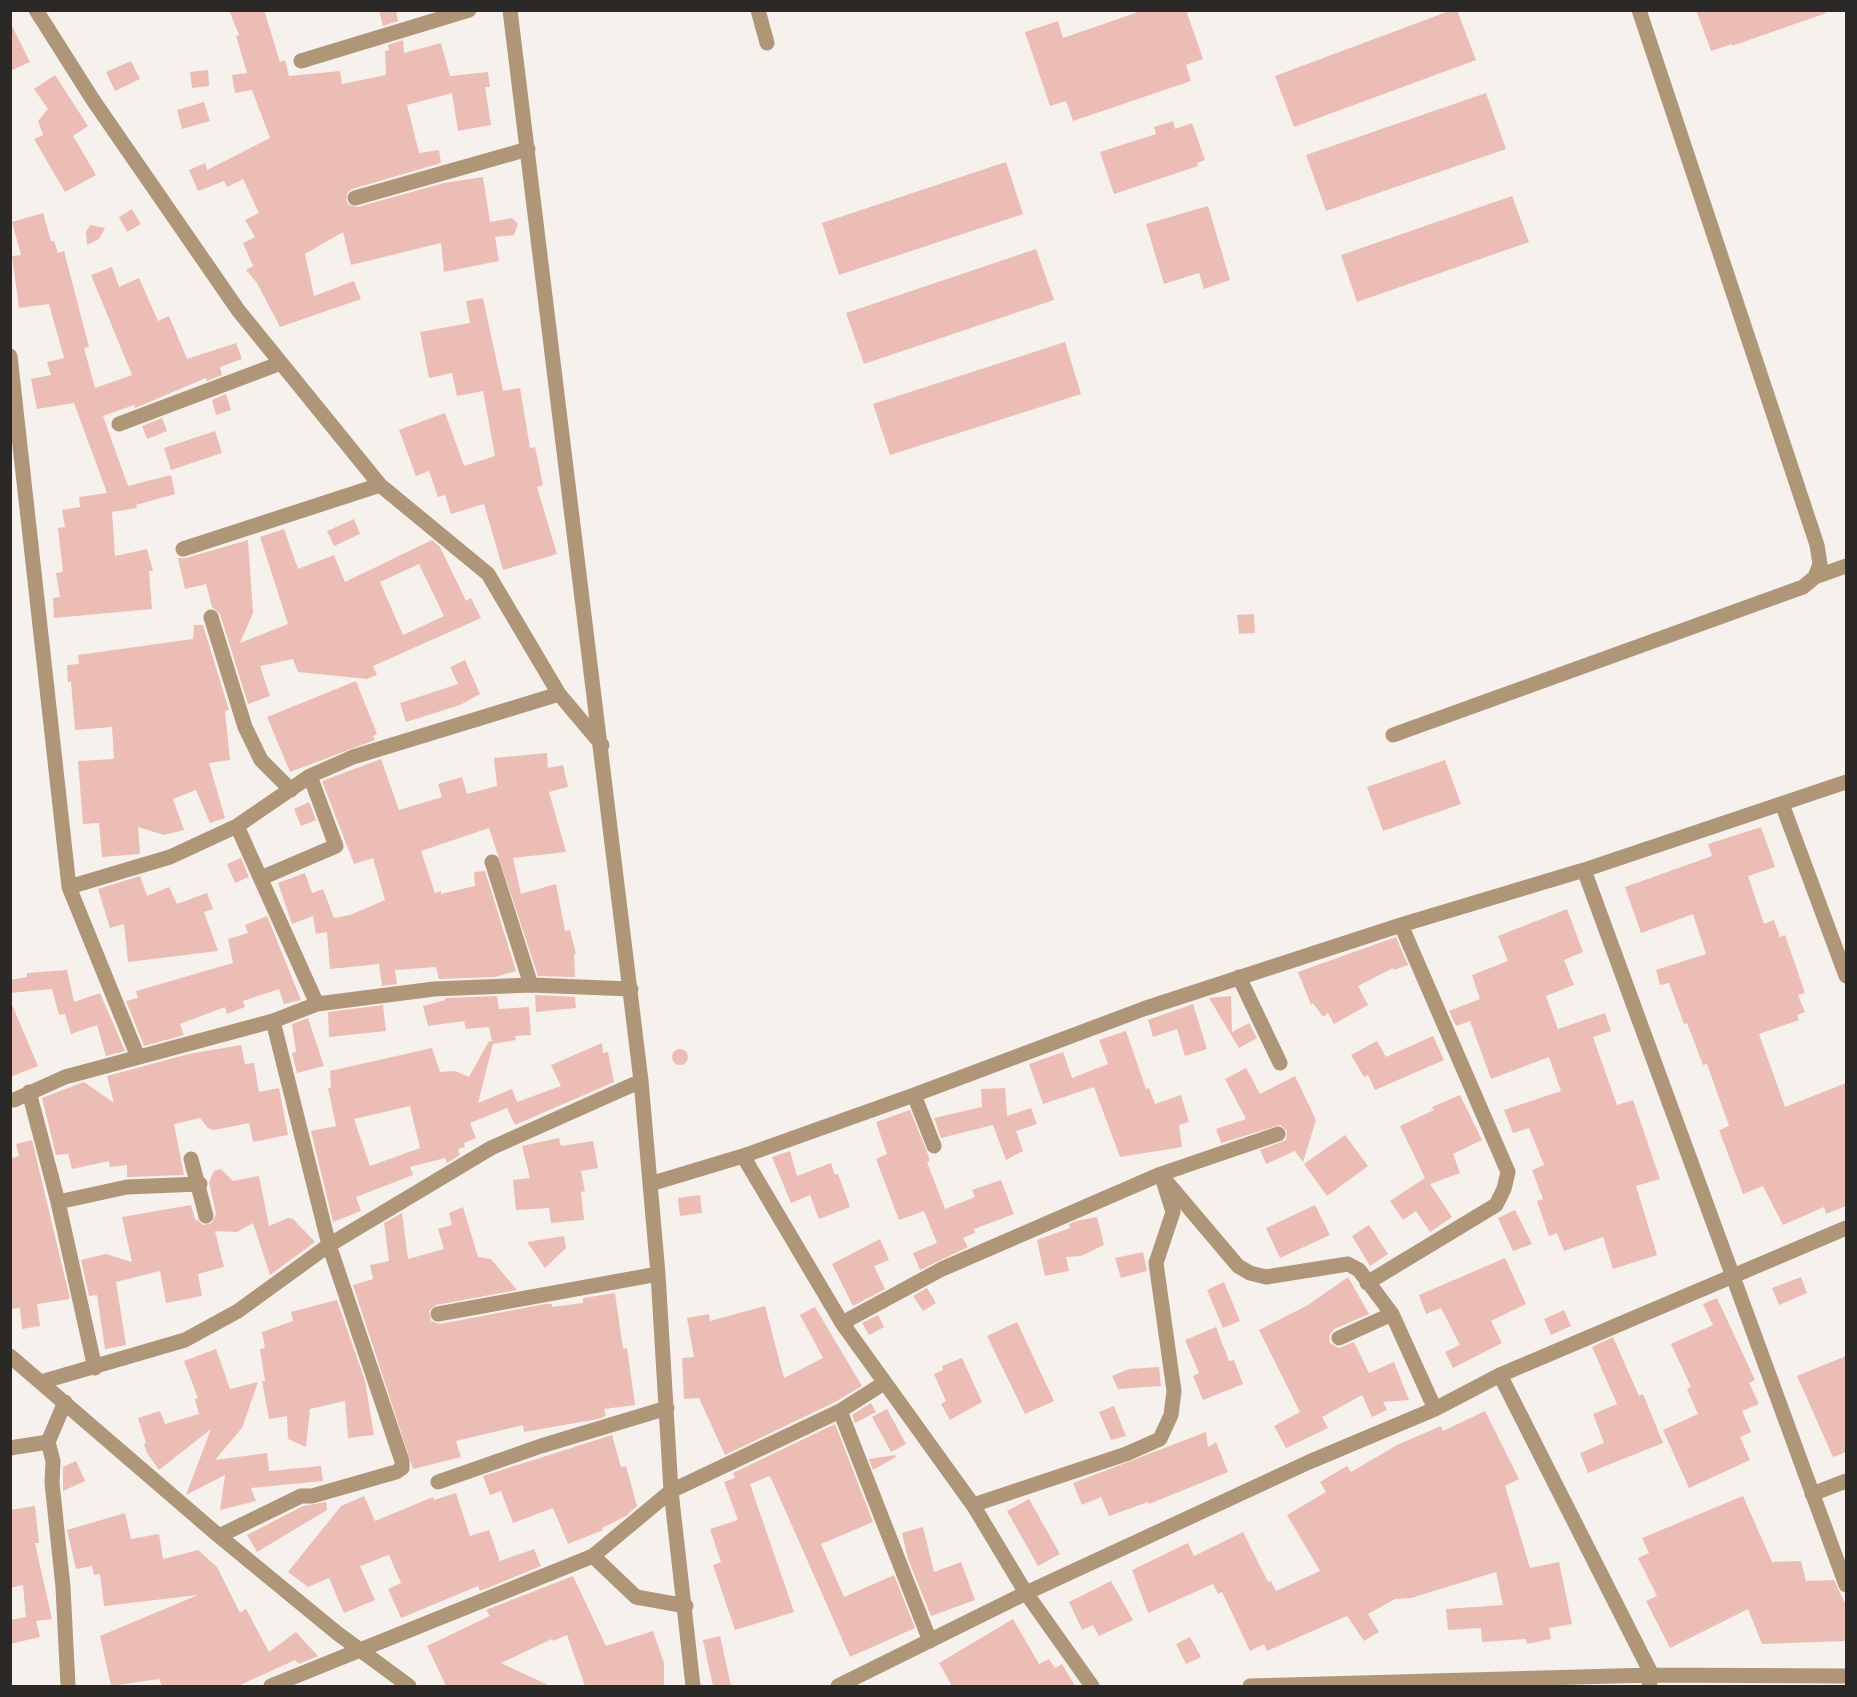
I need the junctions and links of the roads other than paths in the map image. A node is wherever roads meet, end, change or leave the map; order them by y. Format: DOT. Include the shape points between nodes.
graph roads {
  1 [pos="36,10"];
  2 [pos="469,10"];
  3 [pos="510,10"];
  4 [pos="758,10"];
  5 [pos="1639,10"];
  6 [pos="767,43"];
  7 [pos="301,61"];
  8 [pos="528,149"];
  9 [pos="355,198"];
  10 [pos="10,356"];
  11 [pos="281,363"];
  12 [pos="119,424"];
  13 [pos="380,485"];
  14 [pos="183,549"];
  15 [pos="1846,566"];
  16 [pos="1815,577"];
  17 [pos="211,617"];
  18 [pos="559,694"];
  19 [pos="1394,735"];
  20 [pos="602,745"];
  21 [pos="310,776"];
  22 [pos="1846,782"];
  23 [pos="291,790"];
  24 [pos="1782,804"];
  25 [pos="237,826"];
  26 [pos="492,862"];
  27 [pos="1584,870"];
  28 [pos="261,878"];
  29 [pos="69,887"];
  30 [pos="1401,925"];
  31 [pos="1846,976"];
  32 [pos="1239,977"];
  33 [pos="531,985"];
  34 [pos="632,989"];
  35 [pos="318,1004"];
  36 [pos="273,1021"];
  37 [pos="138,1057"];
  38 [pos="1280,1063"];
  39 [pos="642,1081"];
  40 [pos="29,1092"];
  41 [pos="914,1095"];
  42 [pos="10,1100"];
  43 [pos="1278,1134"];
  44 [pos="934,1146"];
  45 [pos="743,1156"];
  46 [pos="191,1159"];
  47 [pos="1161,1174"];
  48 [pos="200,1184"];
  49 [pos="650,1184"];
  50 [pos="58,1202"];
  51 [pos="206,1216"];
  52 [pos="1846,1228"];
  53 [pos="329,1245"];
  54 [pos="658,1274"];
  55 [pos="1733,1276"];
  56 [pos="1367,1282"];
  57 [pos="438,1314"];
  58 [pos="1392,1314"];
  59 [pos="842,1323"];
  60 [pos="1339,1338"];
  61 [pos="10,1356"];
  62 [pos="95,1368"];
  63 [pos="1500,1375"];
  64 [pos="41,1382"];
  65 [pos="884,1383"];
  66 [pos="65,1402"];
  67 [pos="667,1408"];
  68 [pos="1435,1409"];
  69 [pos="840,1411"];
  70 [pos="48,1442"];
  71 [pos="10,1448"];
  72 [pos="1846,1481"];
  73 [pos="438,1482"];
  74 [pos="671,1491"];
  75 [pos="1812,1494"];
  76 [pos="973,1505"];
  77 [pos="219,1536"];
  78 [pos="593,1556"];
  79 [pos="1846,1585"];
  80 [pos="1026,1593"];
  81 [pos="686,1606"];
  82 [pos="930,1641"];
  83 [pos="362,1651"];
  84 [pos="1846,1676"];
  85 [pos="1651,1681"];
  86 [pos="68,1686"];
  87 [pos="271,1686"];
  88 [pos="409,1686"];
  89 [pos="693,1686"];
  90 [pos="838,1686"];
  91 [pos="1092,1686"];
  92 [pos="1250,1686"];
  1 -- 11 [label="street" via="93,100 232,301"];
  2 -- 7 [label="street"];
  3 -- 8 [label="street"];
  4 -- 6 [label="street"];
  5 -- 16 [label="street" via="1817,545 1820,564"];
  8 -- 9 [label="street"];
  8 -- 20 [label="street"];
  10 -- 29 [label="street"];
  11 -- 12 [label="street"];
  11 -- 13 [label="street"];
  13 -- 14 [label="street"];
  13 -- 18 [label="street" via="488,574"];
  15 -- 16 [label="street"];
  16 -- 19 [label="street" via="1803,587"];
  17 -- 23 [label="street" via="245,727 261,760"];
  18 -- 20 [label="street"];
  18 -- 21 [label="street" via="353,757"];
  20 -- 34 [label="street"];
  21 -- 23 [label="street"];
  21 -- 28 [label="street" via="336,846"];
  22 -- 24 [label="street"];
  23 -- 25 [label="street"];
  24 -- 27 [label="street"];
  24 -- 31 [label="street"];
  25 -- 28 [label="street"];
  25 -- 29 [label="street" via="170,857"];
  26 -- 33 [label="street"];
  27 -- 30 [label="street"];
  27 -- 55 [label="street"];
  28 -- 35 [label="street"];
  29 -- 37 [label="street"];
  30 -- 32 [label="street"];
  30 -- 56 [label="street" via="1508,1172 1496,1205"];
  32 -- 38 [label="street"];
  32 -- 41 [label="street" via="1048,1043"];
  33 -- 34 [label="street"];
  33 -- 35 [label="street" via="434,989"];
  34 -- 39 [label="street"];
  35 -- 36 [label="street"];
  36 -- 37 [label="street"];
  36 -- 53 [label="street"];
  37 -- 40 [label="street" via="65,1077"];
  39 -- 49 [label="street"];
  39 -- 53 [label="street" via="491,1148"];
  40 -- 42 [label="street"];
  40 -- 50 [label="street"];
  41 -- 44 [label="street"];
  41 -- 45 [label="street"];
  43 -- 47 [label="street"];
  45 -- 49 [label="street"];
  45 -- 59 [label="street"];
  46 -- 48 [label="street"];
  47 -- 56 [label="street" via="1238,1266 1250,1273 1266,1278 1348,1264 1359,1270"];
  47 -- 59 [label="street" via="942,1269"];
  47 -- 76 [label="street" via="1173,1212 1156,1263 1174,1391 1171,1415 1160,1439"];
  48 -- 50 [label="street" via="128,1187"];
  48 -- 51 [label="street"];
  49 -- 54 [label="street"];
  50 -- 62 [label="street"];
  52 -- 55 [label="street"];
  53 -- 62 [label="street" via="237,1311 185,1340"];
  53 -- 77 [label="street" via="402,1468 301,1496"];
  54 -- 57 [label="street"];
  54 -- 67 [label="street"];
  55 -- 63 [label="street"];
  55 -- 75 [label="street"];
  56 -- 58 [label="street"];
  58 -- 60 [label="street"];
  58 -- 68 [label="street"];
  59 -- 65 [label="street"];
  61 -- 64 [label="street"];
  62 -- 64 [label="street"];
  63 -- 68 [label="street"];
  63 -- 85 [label="street"];
  64 -- 66 [label="street"];
  65 -- 69 [label="street"];
  65 -- 76 [label="street"];
  66 -- 70 [label="street"];
  66 -- 77 [label="street"];
  67 -- 73 [label="street"];
  67 -- 74 [label="street"];
  68 -- 80 [label="street" via="1309,1462"];
  69 -- 74 [label="street"];
  69 -- 82 [label="street"];
  70 -- 71 [label="street"];
  70 -- 86 [label="street" via="53,1461"];
  72 -- 75 [label="street"];
  74 -- 78 [label="street"];
  74 -- 81 [label="street"];
  75 -- 79 [label="street"];
  76 -- 80 [label="street"];
  77 -- 83 [label="street"];
  78 -- 81 [label="street" via="636,1597"];
  78 -- 83 [label="street"];
  80 -- 82 [label="street"];
  80 -- 91 [label="street"];
  81 -- 89 [label="street"];
  82 -- 90 [label="street"];
  83 -- 87 [label="street"];
  83 -- 88 [label="street"];
  84 -- 85 [label="street"];
  85 -- 92 [label="street"];
}
